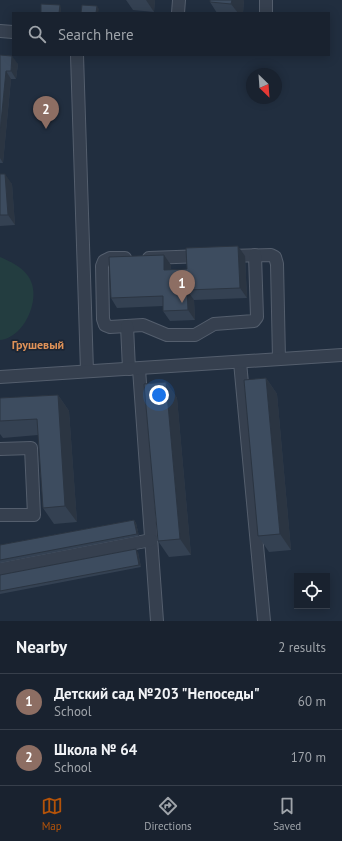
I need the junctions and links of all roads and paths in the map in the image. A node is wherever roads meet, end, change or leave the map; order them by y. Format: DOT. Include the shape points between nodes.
graph roads {
  1 [pos="179,0"];
  2 [pos="266,0"];
  3 [pos="178,12"];
  4 [pos="266,12"];
  5 [pos="0,31"];
  6 [pos="12,32"];
  7 [pos="77,56"];
  8 [pos="255,255"];
  9 [pos="127,326"];
  10 [pos="342,355"];
  11 [pos="278,359"];
  12 [pos="240,362"];
  13 [pos="134,369"];
  14 [pos="87,371"];
  15 [pos="0,377"];
  16 [pos="0,449"];
  17 [pos="0,515"];
  18 [pos="150,540"];
  19 [pos="0,569"];
  20 [pos="157,621"];
  21 [pos="264,621"];
  1 -- 3 [label="lane"];
  2 -- 4 [label="lane"];
  5 -- 6 [label="lane"];
  7 -- 14 [label="lane"];
  8 -- 9 [label="lane" via="257,317 254,321 214,324 195,334 167,335 143,325"];
  8 -- 9 [label="lane" via="110,258 104,261 103,320 105,325 110,327"];
  8 -- 11 [label="lane" via="271,255 275,257 277,264"];
  9 -- 13 [label="lane"];
  10 -- 11 [label="lane"];
  11 -- 12 [label="lane"];
  12 -- 13 [label="lane"];
  12 -- 21 [label="lane"];
  13 -- 14 [label="lane"];
  13 -- 18 [label="lane"];
  14 -- 15 [label="lane"];
  16 -- 17 [label="lane" via="32,448 34,515"];
  18 -- 19 [label="lane"];
  18 -- 20 [label="lane"];
}
